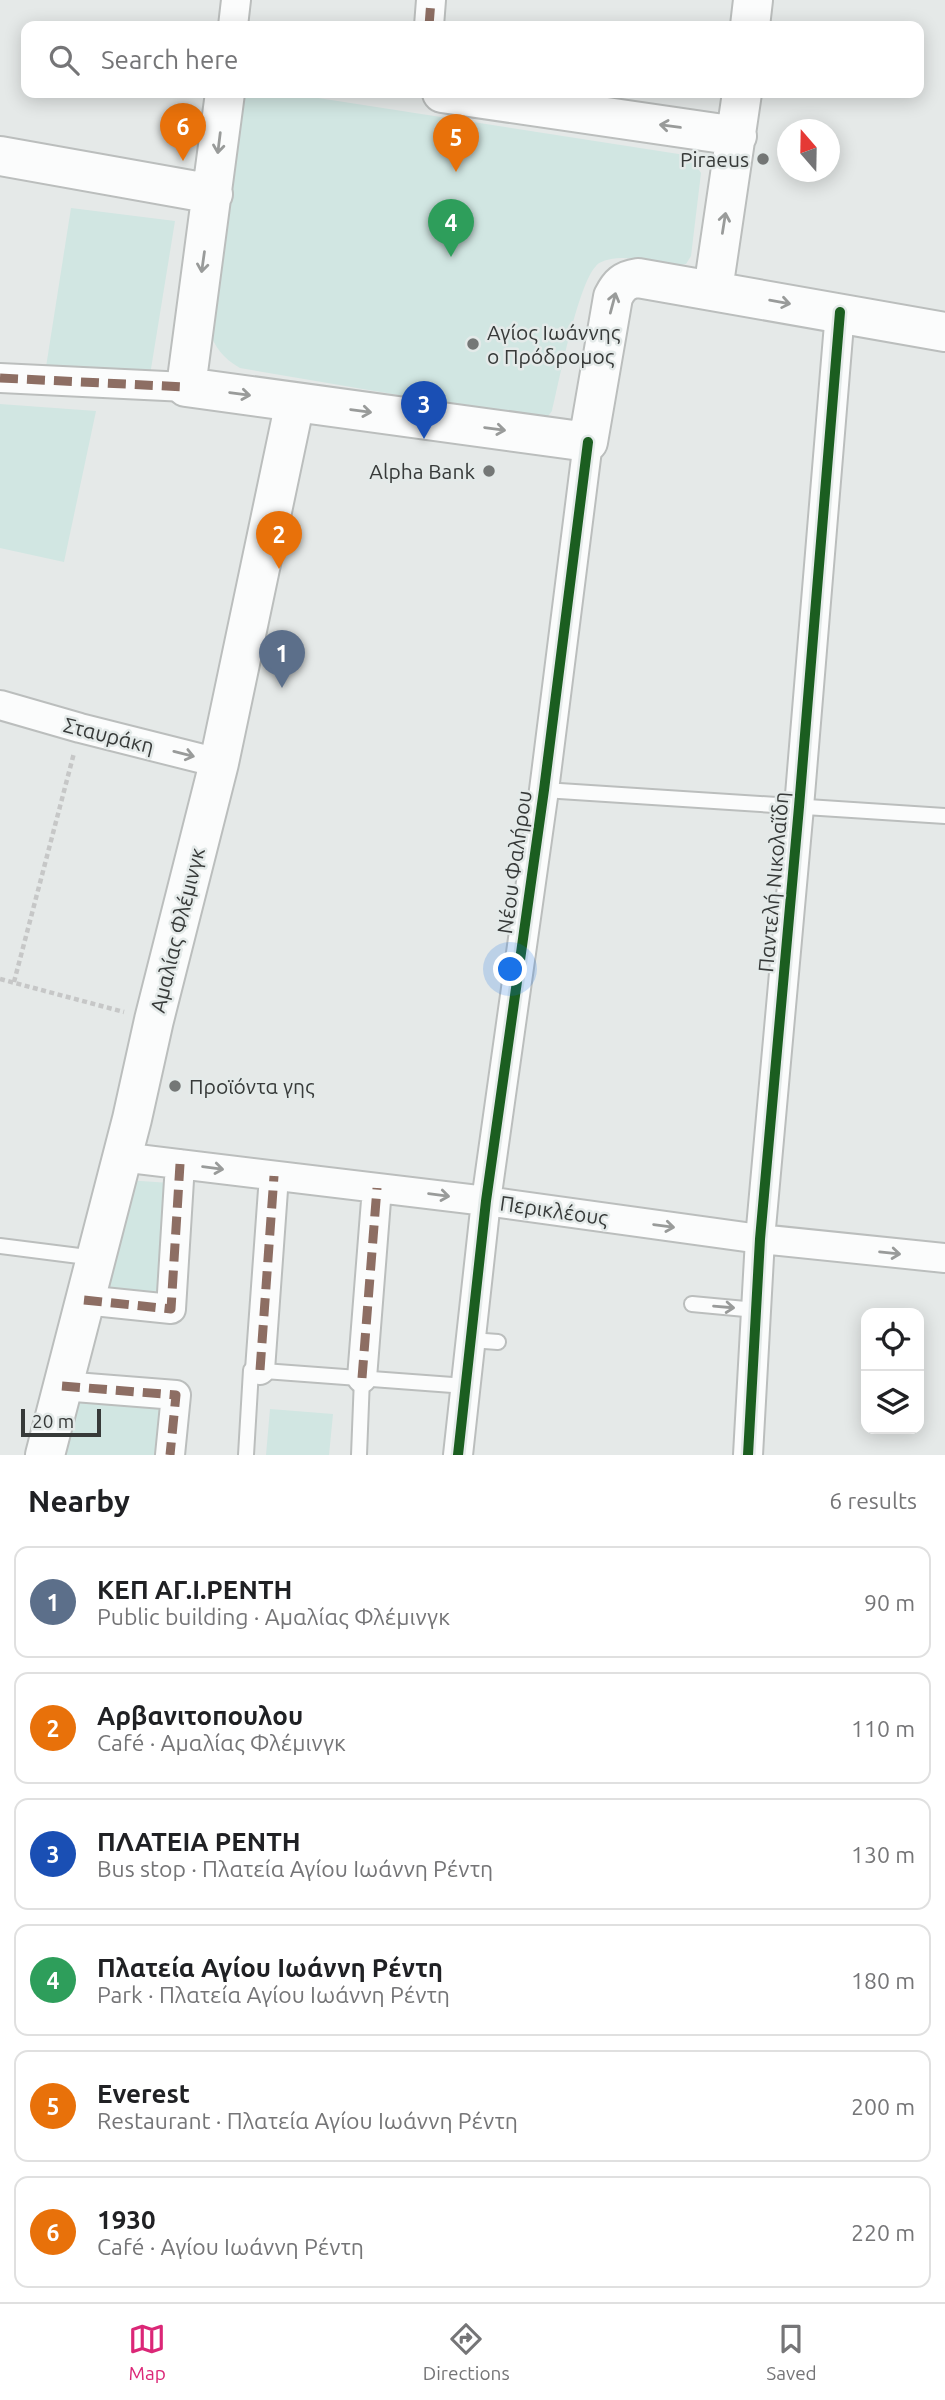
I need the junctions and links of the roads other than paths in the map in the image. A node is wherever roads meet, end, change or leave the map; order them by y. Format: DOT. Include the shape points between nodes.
graph roads {
  1 [pos="236,0"];
  2 [pos="432,0"];
  3 [pos="753,0"];
  4 [pos="234,21"];
  5 [pos="430,21"];
  6 [pos="751,21"];
  7 [pos="224,98"];
  8 [pos="476,98"];
  9 [pos="741,98"];
  10 [pos="737,136"];
  11 [pos="0,156"];
  12 [pos="213,194"];
  13 [pos="713,290"];
  14 [pos="839,313"];
  15 [pos="945,331"];
  16 [pos="0,378"];
  17 [pos="186,387"];
  18 [pos="295,402"];
  19 [pos="587,442"];
  20 [pos="0,705"];
  21 [pos="219,763"];
  22 [pos="544,790"];
  23 [pos="799,807"];
  24 [pos="945,816"];
  25 [pos="121,1157"];
  26 [pos="180,1164"];
  27 [pos="274,1176"];
  28 [pos="377,1188"];
  29 [pos="486,1201"];
  30 [pos="760,1239"];
  31 [pos="0,1246"];
  32 [pos="95,1258"];
  33 [pos="945,1258"];
  34 [pos="84,1300"];
  35 [pos="692,1304"];
  36 [pos="756,1310"];
  37 [pos="260,1370"];
  38 [pos="362,1378"];
  39 [pos="62,1386"];
  40 [pos="466,1386"];
  41 [pos="45,1455"];
  42 [pos="170,1455"];
  43 [pos="246,1455"];
  44 [pos="359,1455"];
  45 [pos="458,1455"];
  46 [pos="748,1455"];
  1 -- 4 [label="street"];
  2 -- 5 [label="street"];
  3 -- 6 [label="main road"];
  7 -- 12 [label="main road, one-way"];
  10 -- 8 [label="main road, one-way"];
  9 -- 10 [label="main road"];
  13 -- 10 [label="main road, one-way"];
  11 -- 12 [label="main road"];
  12 -- 17 [label="main road, one-way"];
  13 -- 14 [label="main road, one-way"];
  19 -- 13 [label="main road, one-way" via="618,287 638,278"];
  14 -- 15 [label="main road"];
  14 -- 23 [label="street, Παντελή Νικολαΐδη"];
  16 -- 17 [label="street"];
  17 -- 18 [label="main road, one-way"];
  18 -- 19 [label="main road, one-way"];
  18 -- 21 [label="main road, Αμαλίας Φλέμινγκ"];
  19 -- 22 [label="street, Νέου Φαλήρου"];
  20 -- 21 [label="street, Σταυράκη, one-way"];
  21 -- 25 [label="main road, Αμαλίας Φλέμινγκ"];
  22 -- 23 [label="lane"];
  22 -- 29 [label="street, Νέου Φαλήρου"];
  23 -- 24 [label="lane"];
  23 -- 30 [label="street, Παντελή Νικολαΐδη"];
  25 -- 26 [label="street, Περικλέους"];
  25 -- 32 [label="main road, Αμαλίας Φλέμινγκ"];
  26 -- 27 [label="street, Περικλέους, one-way"];
  26 -- 34 [label="street" via="171,1309"];
  27 -- 28 [label="street, Περικλέους"];
  27 -- 37 [label="street"];
  28 -- 29 [label="street, Περικλέους, one-way"];
  28 -- 38 [label="street"];
  29 -- 30 [label="street, Περικλέους, one-way"];
  29 -- 40 [label="street, Νέου Φαλήρου" via="484,1341"];
  30 -- 33 [label="street, Περικλέους, one-way"];
  30 -- 36 [label="street, Παντελή Νικολαΐδη"];
  31 -- 32 [label="lane"];
  32 -- 34 [label="main road, Αμαλίας Φλέμινγκ"];
  34 -- 39 [label="main road, Αμαλίας Φλέμινγκ"];
  35 -- 36 [label="lane, one-way"];
  36 -- 46 [label="street, Παντελή Νικολαΐδη"];
  37 -- 38 [label="lane"];
  37 -- 43 [label="lane" via="251,1370"];
  38 -- 40 [label="lane"];
  38 -- 44 [label="lane"];
  39 -- 41 [label="main road, Αμαλίας Φλέμινγκ"];
  39 -- 42 [label="street" via="176,1395"];
  40 -- 45 [label="street, Νέου Φαλήρου"];
}
